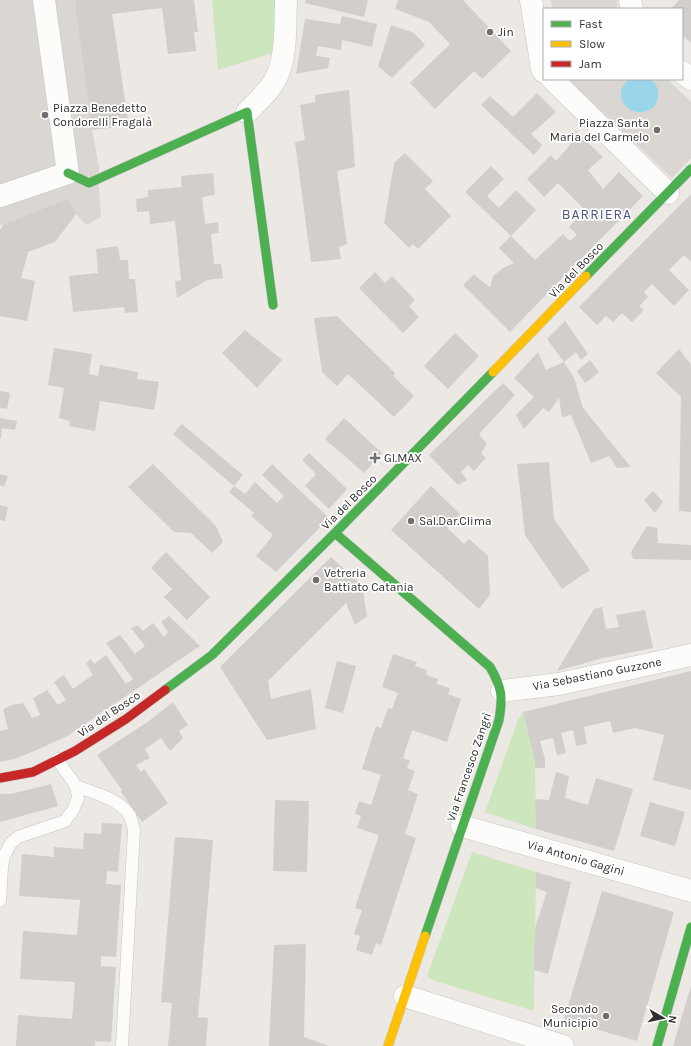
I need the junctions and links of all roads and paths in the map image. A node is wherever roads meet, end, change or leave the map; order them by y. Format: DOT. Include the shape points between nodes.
graph roads {
  1 [pos="44,0"];
  2 [pos="286,0"];
  3 [pos="531,0"];
  4 [pos="543,70"];
  5 [pos="683,73"];
  6 [pos="691,79"];
  7 [pos="553,80"];
  8 [pos="247,112"];
  9 [pos="691,169"];
  10 [pos="68,173"];
  11 [pos="668,193"];
  12 [pos="0,196"];
  13 [pos="273,305"];
  14 [pos="335,533"];
  15 [pos="691,655"];
  16 [pos="502,691"];
  17 [pos="58,759"];
  18 [pos="0,778"];
  19 [pos="76,786"];
  20 [pos="462,826"];
  21 [pos="691,890"];
  22 [pos="0,900"];
  23 [pos="691,927"];
  24 [pos="405,996"];
  25 [pos="122,1046"];
  26 [pos="388,1046"];
  27 [pos="563,1046"];
  28 [pos="657,1046"];
  1 -- 10 [label="street"];
  2 -- 8 [label="street" via="284,51 277,78"];
  3 -- 4 [label="street"];
  5 -- 6 [label="street"];
  7 -- 11 [label="street"];
  8 -- 10 [label="main road" via="89,183"];
  8 -- 13 [label="main road"];
  9 -- 11 [label="main road, Via del Bosco"];
  10 -- 12 [label="street"];
  11 -- 14 [label="main road, Via del Bosco"];
  14 -- 16 [label="main road, Via Francesco Zangrì" via="490,667"];
  14 -- 17 [label="main road, Via del Bosco" via="212,655 126,719"];
  15 -- 16 [label="street, Via Sebastiano Guzzone" via="559,684"];
  16 -- 20 [label="main road, Via Francesco Zangrì" via="499,720"];
  17 -- 18 [label="main road, Via del Bosco" via="33,772"];
  17 -- 19 [label="lane"];
  19 -- 22 [label="lane" via="78,798 73,810 64,820 18,837 11,843 3,861"];
  19 -- 25 [label="lane" via="117,802 129,814 134,831"];
  20 -- 21 [label="street, Via Antonio Gagini"];
  20 -- 24 [label="main road, Via Francesco Zangrì"];
  23 -- 28 [label="main road"];
  24 -- 26 [label="main road, Via Francesco Zangrì"];
  24 -- 27 [label="street"];
}
